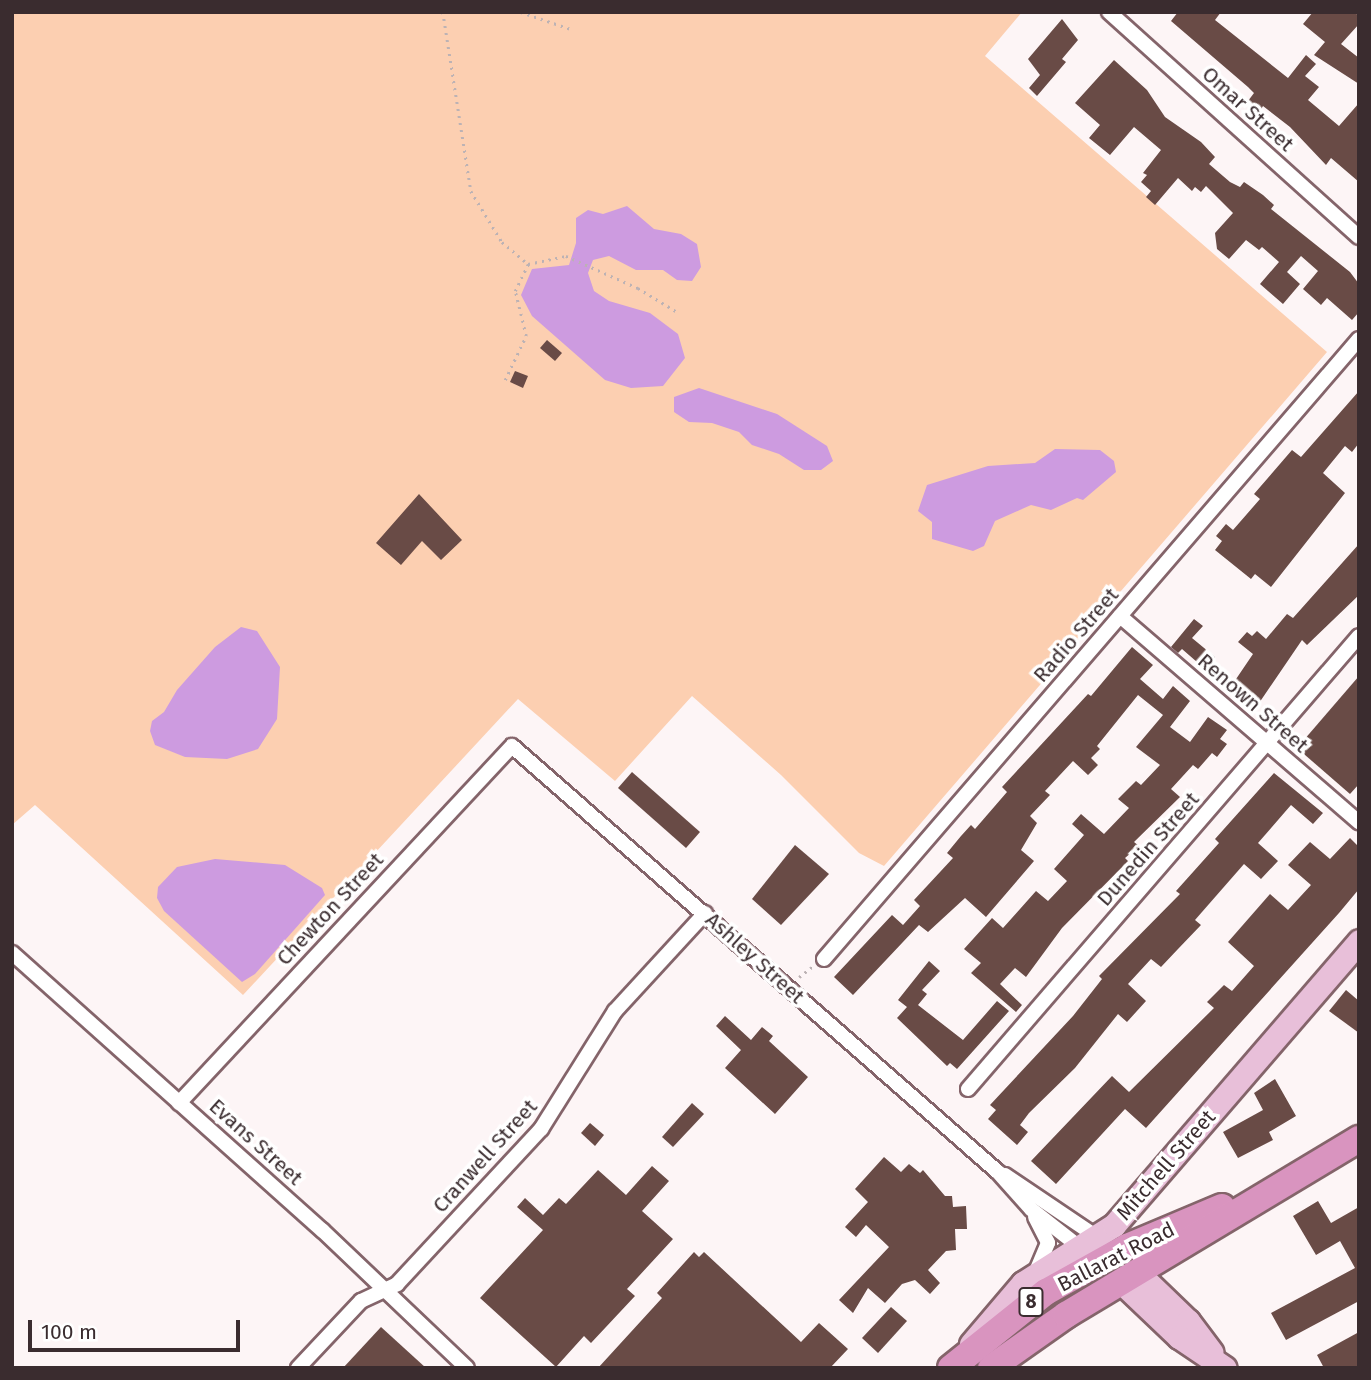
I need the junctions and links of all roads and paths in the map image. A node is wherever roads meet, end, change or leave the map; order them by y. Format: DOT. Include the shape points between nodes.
graph roads {
  1 [pos="222,12"];
  2 [pos="237,12"];
  3 [pos="443,12"];
  4 [pos="521,12"];
  5 [pos="1109,12"];
  6 [pos="571,29"];
  7 [pos="1359,237"];
  8 [pos="528,264"];
  9 [pos="680,313"];
  10 [pos="1359,339"];
  11 [pos="505,380"];
  12 [pos="1121,616"];
  13 [pos="1359,636"];
  14 [pos="1267,743"];
  15 [pos="512,746"];
  16 [pos="1359,821"];
  17 [pos="705,914"];
  18 [pos="1359,941"];
  19 [pos="12,953"];
  20 [pos="824,958"];
  21 [pos="788,988"];
  22 [pos="968,1089"];
  23 [pos="179,1102"];
  24 [pos="1359,1139"];
  25 [pos="998,1172"];
  26 [pos="1297,1173"];
  27 [pos="1027,1206"];
  28 [pos="1097,1250"];
  29 [pos="1034,1275"];
  30 [pos="1129,1277"];
  31 [pos="383,1292"];
  32 [pos="952,1366"];
  33 [pos="1223,1366"];
  34 [pos="298,1368"];
  35 [pos="467,1368"];
  36 [pos="991,1368"];
  1 -- 2 [label="path"];
  3 -- 8 [label="path" via="471,191 502,242"];
  4 -- 6 [label="path"];
  5 -- 7 [label="street, Omar Street"];
  8 -- 9 [label="path" via="566,256 638,288"];
  8 -- 11 [label="path" via="514,290 526,336"];
  10 -- 12 [label="street, Radio Street"];
  12 -- 14 [label="street, Renown Street"];
  12 -- 20 [label="street, Radio Street"];
  13 -- 14 [label="street, Dunedin Street"];
  14 -- 16 [label="street, Renown Street"];
  14 -- 22 [label="street, Dunedin Street"];
  15 -- 17 [label="street, Ashley Street"];
  15 -- 23 [label="street, Chewton Street"];
  17 -- 21 [label="street, Ashley Street"];
  17 -- 31 [label="street, Cranwell Street" via="605,1024 541,1129 397,1284"];
  18 -- 28 [label="main road, Mitchell Street"];
  19 -- 23 [label="street, Evans Street"];
  20 -- 21 [label="path"];
  21 -- 25 [label="street, Ashley Street"];
  23 -- 31 [label="street, Evans Street" via="322,1230"];
  24 -- 26 [label="highway, Ballarat Road / 8"];
  25 -- 27 [label="street, Ashley Street"];
  25 -- 28 [label="street, Ashley Street" via="1028,1187"];
  26 -- 28 [label="highway, Ballarat Road / 8"];
  26 -- 30 [label="highway, Ballarat Road / 8"];
  27 -- 28 [label="street, Ashley Street"];
  27 -- 29 [label="street" via="1048,1243"];
  28 -- 29 [label="main road, Mitchell Street"];
  28 -- 30 [label="highway, Ashley Street"];
  28 -- 32 [label="highway, Ballarat Road / 8"];
  29 -- 32 [label="main road, Mitchell Street" via="1011,1294"];
  30 -- 33 [label="main road, Ashley Street" via="1188,1321"];
  30 -- 36 [label="highway, Ballarat Road / 8"];
  31 -- 34 [label="street, Cranwell Street" via="361,1301"];
  31 -- 35 [label="street, Evans Street"];
}
